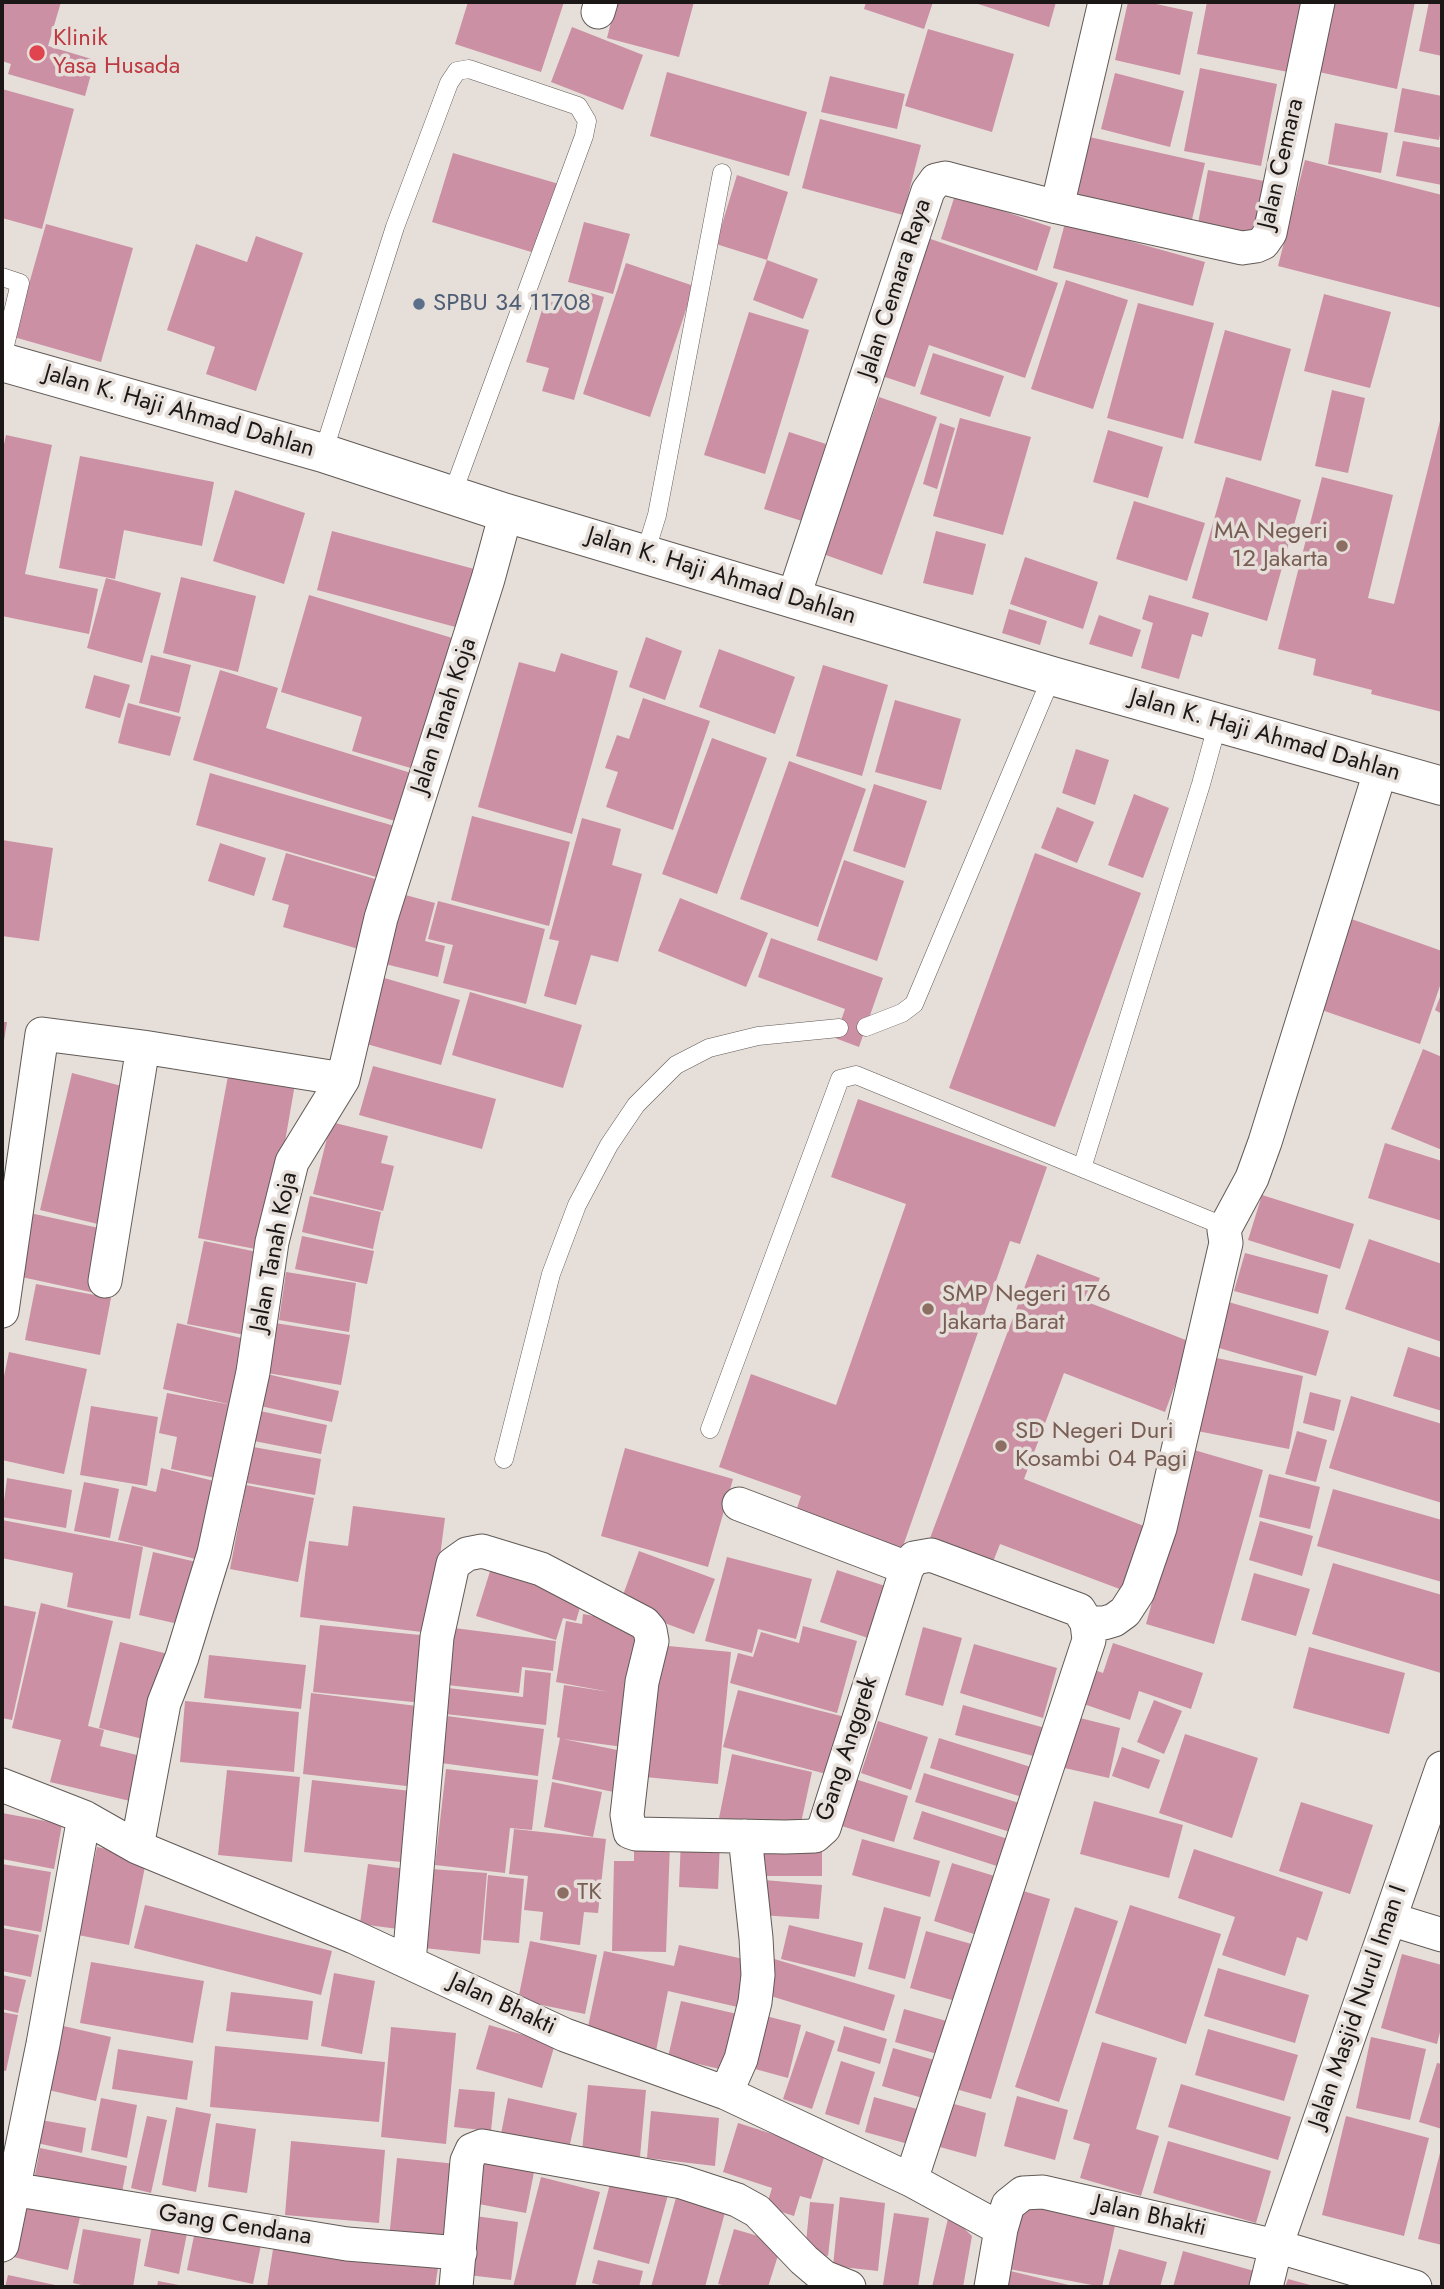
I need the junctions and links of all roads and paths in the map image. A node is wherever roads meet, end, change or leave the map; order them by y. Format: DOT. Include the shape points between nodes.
graph roads {
  1 [pos="1105,2"];
  2 [pos="1318,2"];
  3 [pos="722,173"];
  4 [pos="1057,207"];
  5 [pos="2,277"];
  6 [pos="2,360"];
  7 [pos="323,453"];
  8 [pos="452,495"];
  9 [pos="506,513"];
  10 [pos="645,554"];
  11 [pos="793,599"];
  12 [pos="1052,676"];
  13 [pos="1218,722"];
  14 [pos="1381,769"];
  15 [pos="1442,786"];
  16 [pos="866,1027"];
  17 [pos="839,1028"];
  18 [pos="142,1047"];
  19 [pos="343,1079"];
  20 [pos="1082,1168"];
  21 [pos="1224,1230"];
  22 [pos="105,1281"];
  23 [pos="2,1311"];
  24 [pos="710,1429"];
  25 [pos="504,1459"];
  26 [pos="739,1504"];
  27 [pos="907,1568"];
  28 [pos="1087,1623"];
  29 [pos="1442,1768"];
  30 [pos="2,1785"];
  31 [pos="83,1817"];
  32 [pos="745,1836"];
  33 [pos="137,1847"];
  34 [pos="1390,1919"];
  35 [pos="1442,1935"];
  36 [pos="409,1962"];
  37 [pos="726,2093"];
  38 [pos="911,2180"];
  39 [pos="12,2189"];
  40 [pos="1001,2229"];
  41 [pos="2,2245"];
  42 [pos="1276,2246"];
  43 [pos="460,2253"];
  44 [pos="456,2287"];
  45 [pos="849,2287"];
  46 [pos="991,2287"];
  47 [pos="1266,2287"];
  48 [pos="1415,2287"];
  1 -- 4 [label="street"];
  2 -- 4 [label="street, Jalan Cemara" via="1270,233 1262,243 1242,248"];
  3 -- 10 [label="lane" via="657,515"];
  4 -- 11 [label="street, Jalan Cemara Raya" via="945,178 936,180 928,191"];
  5 -- 6 [label="lane" via="20,283"];
  6 -- 7 [label="main road, Jalan K. Haji Ahmad Dahlan"];
  7 -- 8 [label="main road, Jalan K. Haji Ahmad Dahlan"];
  7 -- 8 [label="lane" via="395,227 449,83 457,71 469,69 578,106 587,121"];
  8 -- 9 [label="main road, Jalan K. Haji Ahmad Dahlan"];
  9 -- 10 [label="main road, Jalan K. Haji Ahmad Dahlan"];
  9 -- 19 [label="street, Jalan Tanah Koja" via="381,918"];
  10 -- 11 [label="main road, Jalan K. Haji Ahmad Dahlan"];
  11 -- 12 [label="main road, Jalan K. Haji Ahmad Dahlan"];
  12 -- 13 [label="main road, Jalan K. Haji Ahmad Dahlan"];
  12 -- 16 [label="lane" via="914,1004"];
  13 -- 14 [label="main road, Jalan K. Haji Ahmad Dahlan"];
  13 -- 20 [label="lane"];
  14 -- 15 [label="main road, Jalan K. Haji Ahmad Dahlan"];
  14 -- 21 [label="street" via="1265,1142"];
  17 -- 25 [label="lane" via="709,1048 676,1065 636,1105 577,1205 551,1274"];
  18 -- 19 [label="street"];
  18 -- 22 [label="street"];
  18 -- 23 [label="street" via="42,1034"];
  19 -- 33 [label="street, Jalan Tanah Koja" via="292,1162 272,1242 253,1372 214,1553 164,1703"];
  20 -- 21 [label="lane"];
  20 -- 24 [label="lane" via="856,1075 840,1079"];
  21 -- 28 [label="street" via="1226,1243 1160,1528 1138,1592 1114,1620"];
  26 -- 27 [label="street"];
  27 -- 28 [label="street" via="914,1558 931,1555 1079,1610"];
  27 -- 32 [label="street, Gang Anggrek" via="824,1828 815,1836"];
  28 -- 38 [label="street" via="1088,1640"];
  29 -- 34 [label="street, Jalan Masjid Nurul Iman I"];
  30 -- 31 [label="street, Jalan Bhakti"];
  31 -- 33 [label="street, Jalan Bhakti"];
  31 -- 39 [label="street"];
  32 -- 36 [label="street, Gang Anggrek" via="630,1832 627,1815 650,1630 541,1569 482,1551 467,1554 453,1564 437,1637"];
  32 -- 37 [label="street" via="758,1975 744,2048"];
  33 -- 36 [label="street, Jalan Bhakti"];
  34 -- 35 [label="street"];
  34 -- 42 [label="street, Jalan Masjid Nurul Iman I"];
  36 -- 37 [label="street, Jalan Bhakti" via="565,2035"];
  37 -- 38 [label="street, Jalan Bhakti"];
  38 -- 40 [label="street, Jalan Bhakti"];
  39 -- 41 [label="street"];
  39 -- 43 [label="street, Gang Cendana" via="347,2244"];
  40 -- 42 [label="street, Jalan Bhakti" via="1009,2205 1024,2193 1043,2192"];
  40 -- 46 [label="street"];
  42 -- 47 [label="street, Jalan Masjid Nurul Iman I"];
  42 -- 48 [label="street, Jalan Bhakti"];
  43 -- 44 [label="street"];
  43 -- 45 [label="street" via="467,2161 472,2150 482,2146 682,2182 737,2200 757,2211 824,2277"];
}
